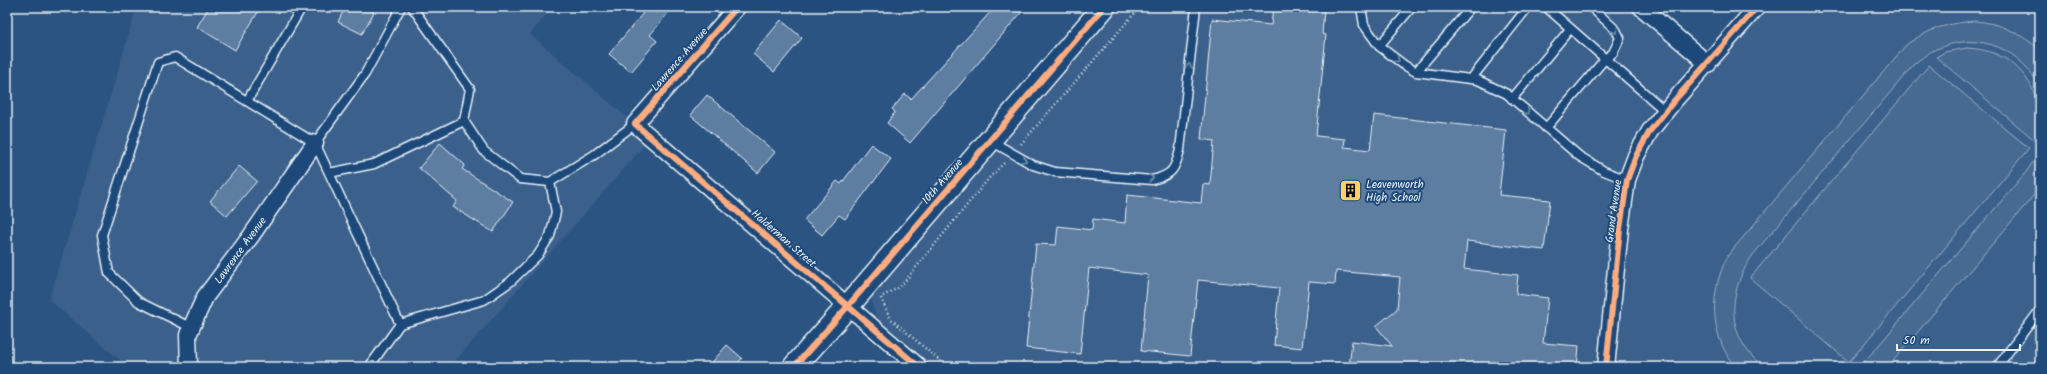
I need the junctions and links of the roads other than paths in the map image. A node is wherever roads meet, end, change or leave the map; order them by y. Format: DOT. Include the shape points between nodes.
graph roads {
  1 [pos="302,7"];
  2 [pos="400,7"];
  3 [pos="412,7"];
  4 [pos="737,7"];
  5 [pos="1104,7"];
  6 [pos="1196,7"];
  7 [pos="1361,7"];
  8 [pos="1412,7"];
  9 [pos="1471,7"];
  10 [pos="1528,7"];
  11 [pos="1546,7"];
  12 [pos="1591,7"];
  13 [pos="1641,7"];
  14 [pos="1757,7"];
  15 [pos="1570,29"];
  16 [pos="1380,46"];
  17 [pos="1605,59"];
  18 [pos="1708,64"];
  19 [pos="1416,72"];
  20 [pos="1470,78"];
  21 [pos="1512,99"];
  22 [pos="247,101"];
  23 [pos="1665,111"];
  24 [pos="464,121"];
  25 [pos="635,124"];
  26 [pos="1546,128"];
  27 [pos="990,140"];
  28 [pos="315,143"];
  29 [pos="330,173"];
  30 [pos="1627,180"];
  31 [pos="550,182"];
  32 [pos="2040,310"];
  33 [pos="854,312"];
  34 [pos="400,324"];
  35 [pos="192,328"];
  36 [pos="189,367"];
  37 [pos="369,367"];
  38 [pos="794,367"];
  39 [pos="919,367"];
  40 [pos="1606,367"];
  41 [pos="1997,367"];
  1 -- 22 [label="lane"];
  2 -- 28 [label="lane" via="364,74"];
  3 -- 24 [label="lane" via="470,88"];
  4 -- 25 [label="street, Lawrence Avenue"];
  5 -- 27 [label="street, 10th Avenue"];
  27 -- 6 [label="lane, one-way" via="1033,165 1056,172 1152,180 1166,176 1175,167 1180,150"];
  7 -- 16 [label="lane" via="1364,25"];
  8 -- 16 [label="lane"];
  9 -- 19 [label="lane"];
  10 -- 20 [label="lane"];
  11 -- 15 [label="lane"];
  12 -- 17 [label="lane, one-way" via="1616,30 1620,38 1613,53"];
  13 -- 18 [label="street"];
  14 -- 18 [label="street, Grand Avenue"];
  15 -- 17 [label="lane"];
  15 -- 21 [label="lane"];
  16 -- 19 [label="lane, one-way"];
  17 -- 23 [label="lane"];
  17 -- 26 [label="lane"];
  18 -- 23 [label="street, Grand Avenue"];
  19 -- 20 [label="lane"];
  20 -- 21 [label="lane" via="1497,88"];
  21 -- 26 [label="lane, one-way"];
  22 -- 28 [label="lane"];
  22 -- 35 [label="lane" via="175,57 158,62 102,235 109,273 140,302"];
  23 -- 30 [label="street, Grand Avenue" via="1636,156"];
  24 -- 29 [label="lane" via="374,164"];
  24 -- 31 [label="lane" via="484,151 520,179"];
  25 -- 31 [label="lane" via="594,155"];
  25 -- 33 [label="street, Halderman Street"];
  26 -- 30 [label="lane" via="1579,156 1604,171"];
  27 -- 33 [label="street, 10th Avenue"];
  28 -- 29 [label="lane"];
  28 -- 35 [label="street, Lawrence Avenue" via="205,297"];
  29 -- 34 [label="lane"];
  30 -- 40 [label="street, Grand Avenue"];
  31 -- 34 [label="lane" via="556,212 550,236 538,255 510,282 484,300"];
  32 -- 41 [label="lane"];
  33 -- 38 [label="street, 10th Avenue"];
  33 -- 39 [label="street, Halderman Street"];
  34 -- 37 [label="lane"];
  35 -- 36 [label="street, Lawrence Avenue" via="188,336"];
}
